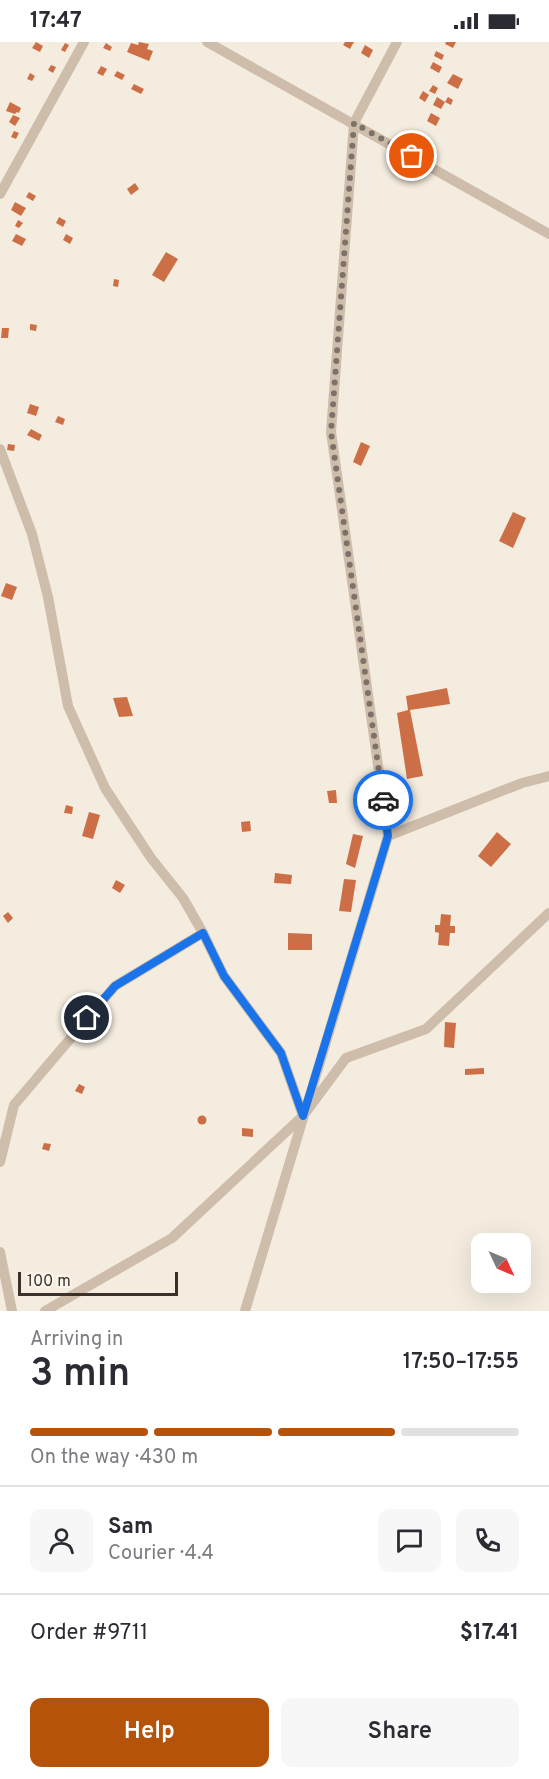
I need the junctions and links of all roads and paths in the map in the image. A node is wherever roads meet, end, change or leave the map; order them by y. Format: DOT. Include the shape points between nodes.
graph roads {
  1 [pos="84,42"];
  2 [pos="207,42"];
  3 [pos="397,42"];
  4 [pos="354,123"];
  5 [pos="0,194"];
  6 [pos="549,234"];
  7 [pos="0,449"];
  8 [pos="549,776"];
  9 [pos="388,836"];
  10 [pos="549,914"];
  11 [pos="203,933"];
  12 [pos="303,1116"];
  13 [pos="0,1162"];
  14 [pos="0,1252"];
  15 [pos="12,1311"];
  16 [pos="45,1311"];
  17 [pos="245,1311"];
  1 -- 5 [label="street"];
  2 -- 4 [label="street"];
  3 -- 4 [label="street"];
  4 -- 6 [label="street"];
  4 -- 9 [label="street" via="331,432"];
  7 -- 11 [label="street" via="32,534 68,706 105,788 183,898"];
  8 -- 9 [label="street"];
  9 -- 12 [label="street"];
  10 -- 12 [label="street" via="426,1029 346,1058"];
  11 -- 12 [label="street" via="224,976 281,1053"];
  11 -- 13 [label="street" via="115,986 14,1105"];
  12 -- 16 [label="street" via="172,1238"];
  12 -- 17 [label="street"];
  14 -- 15 [label="street"];
}
